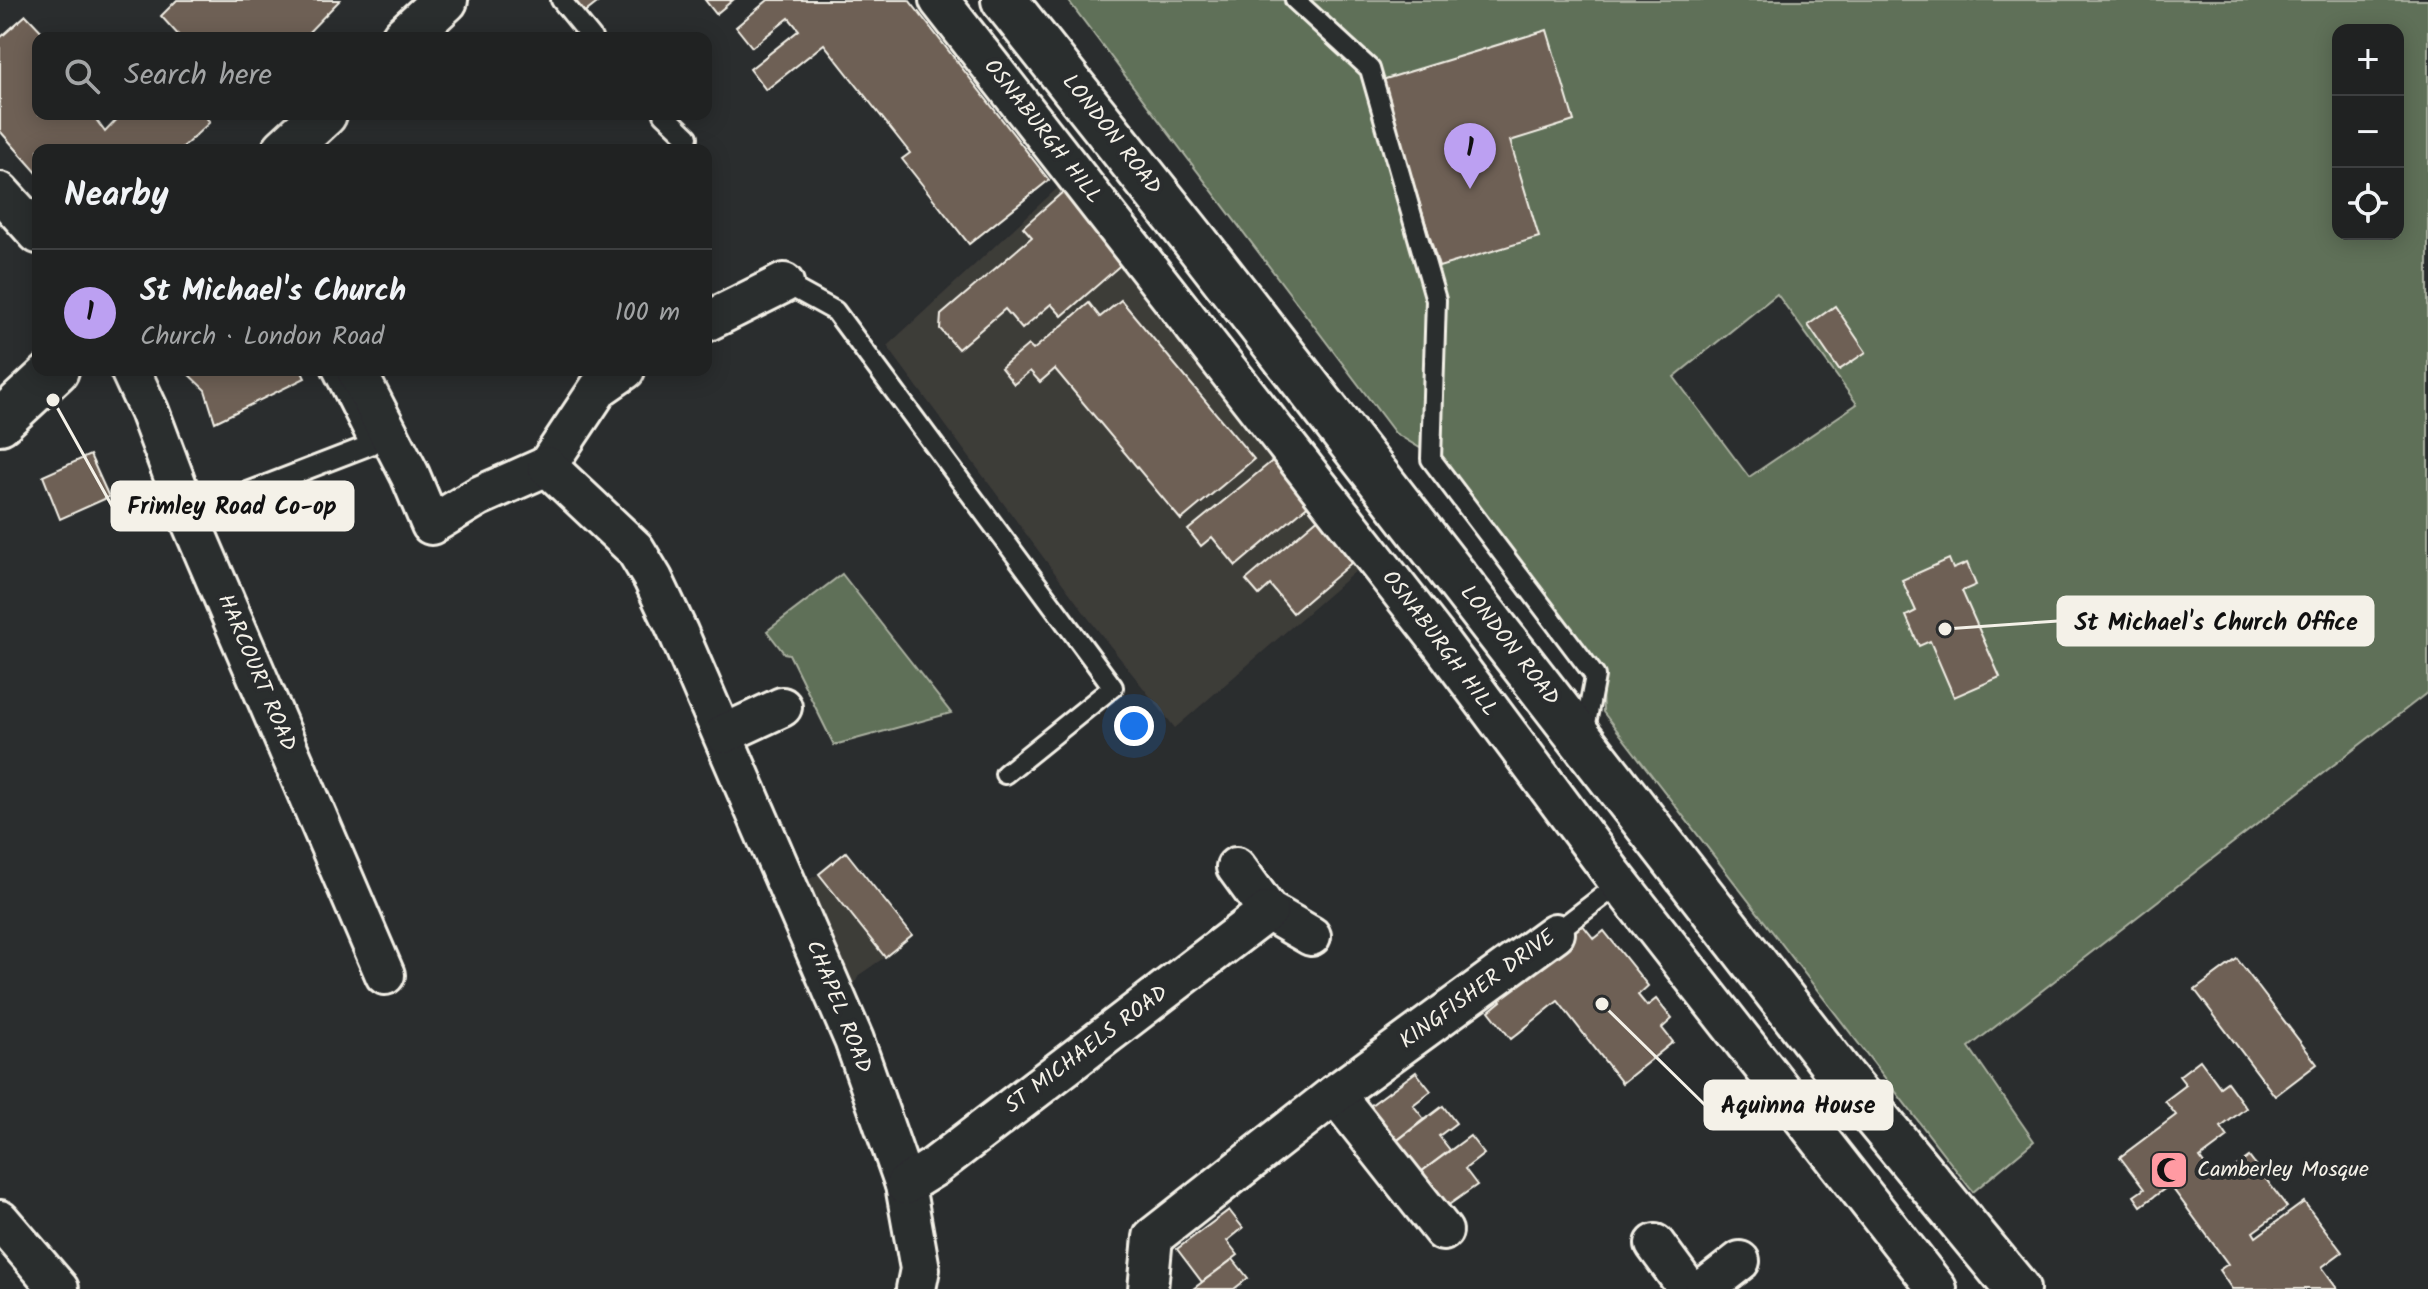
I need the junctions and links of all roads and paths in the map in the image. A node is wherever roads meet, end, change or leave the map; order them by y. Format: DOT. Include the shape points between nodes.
graph roads {
  1 [pos="445,0"];
  2 [pos="561,0"];
  3 [pos="939,0"];
  4 [pos="1004,0"];
  5 [pos="1295,0"];
  6 [pos="410,32"];
  7 [pos="587,32"];
  8 [pos="318,120"];
  9 [pos="670,120"];
  10 [pos="688,137"];
  11 [pos="292,144"];
  12 [pos="0,192"];
  13 [pos="32,227"];
  14 [pos="784,283"];
  15 [pos="712,319"];
  16 [pos="50,376"];
  17 [pos="133,376"];
  18 [pos="335,376"];
  19 [pos="359,376"];
  20 [pos="616,376"];
  21 [pos="0,422"];
  22 [pos="547,466"];
  23 [pos="188,515"];
  24 [pos="782,707"];
  25 [pos="724,734"];
  26 [pos="1582,740"];
  27 [pos="1005,774"];
  28 [pos="1236,867"];
  29 [pos="1620,883"];
  30 [pos="1268,911"];
  31 [pos="1555,933"];
  32 [pos="1311,936"];
  33 [pos="385,975"];
  34 [pos="1335,1094"];
  35 [pos="905,1185"];
  36 [pos="0,1220"];
  37 [pos="1443,1231"];
  38 [pos="1655,1244"];
  39 [pos="1740,1261"];
  40 [pos="59,1289"];
  41 [pos="916,1289"];
  42 [pos="1148,1289"];
  43 [pos="1688,1289"];
  44 [pos="1704,1289"];
  45 [pos="1937,1289"];
  46 [pos="2017,1289"];
  1 -- 6 [label="main road"];
  2 -- 7 [label="lane"];
  3 -- 29 [label="street, OSNABURGH HILL" via="1440,642"];
  4 -- 26 [label="main road, LONDON ROAD"];
  5 -- 26 [label="lane" via="1370,69 1436,300 1431,459 1595,676"];
  8 -- 11 [label="main road"];
  9 -- 10 [label="lane"];
  12 -- 13 [label="street"];
  14 -- 15 [label="street"];
  14 -- 27 [label="lane" via="835,311 1113,687"];
  16 -- 21 [label="main road"];
  17 -- 23 [label="street, HARCOURT ROAD"];
  18 -- 23 [label="lane" via="370,445"];
  19 -- 22 [label="street" via="431,525 479,496"];
  20 -- 22 [label="street" via="599,388"];
  22 -- 25 [label="street, CHAPEL ROAD" via="624,537 644,563"];
  23 -- 33 [label="street, HARCOURT ROAD"];
  24 -- 25 [label="street"];
  25 -- 35 [label="street, CHAPEL ROAD" via="854,1040"];
  26 -- 46 [label="main road, LONDON ROAD" via="1845,1080"];
  28 -- 30 [label="street"];
  29 -- 31 [label="lane, KINGFISHER DRIVE"];
  29 -- 45 [label="street, OSNABURGH HILL"];
  30 -- 32 [label="street"];
  30 -- 35 [label="street, ST MICHAELS ROAD"];
  31 -- 34 [label="street, KINGFISHER DRIVE"];
  34 -- 37 [label="street"];
  34 -- 42 [label="street, KINGFISHER DRIVE" via="1153,1237"];
  35 -- 41 [label="street, CHAPEL ROAD" via="920,1269"];
  36 -- 40 [label="street"];
  38 -- 43 [label="street"];
  39 -- 44 [label="street"];
}
